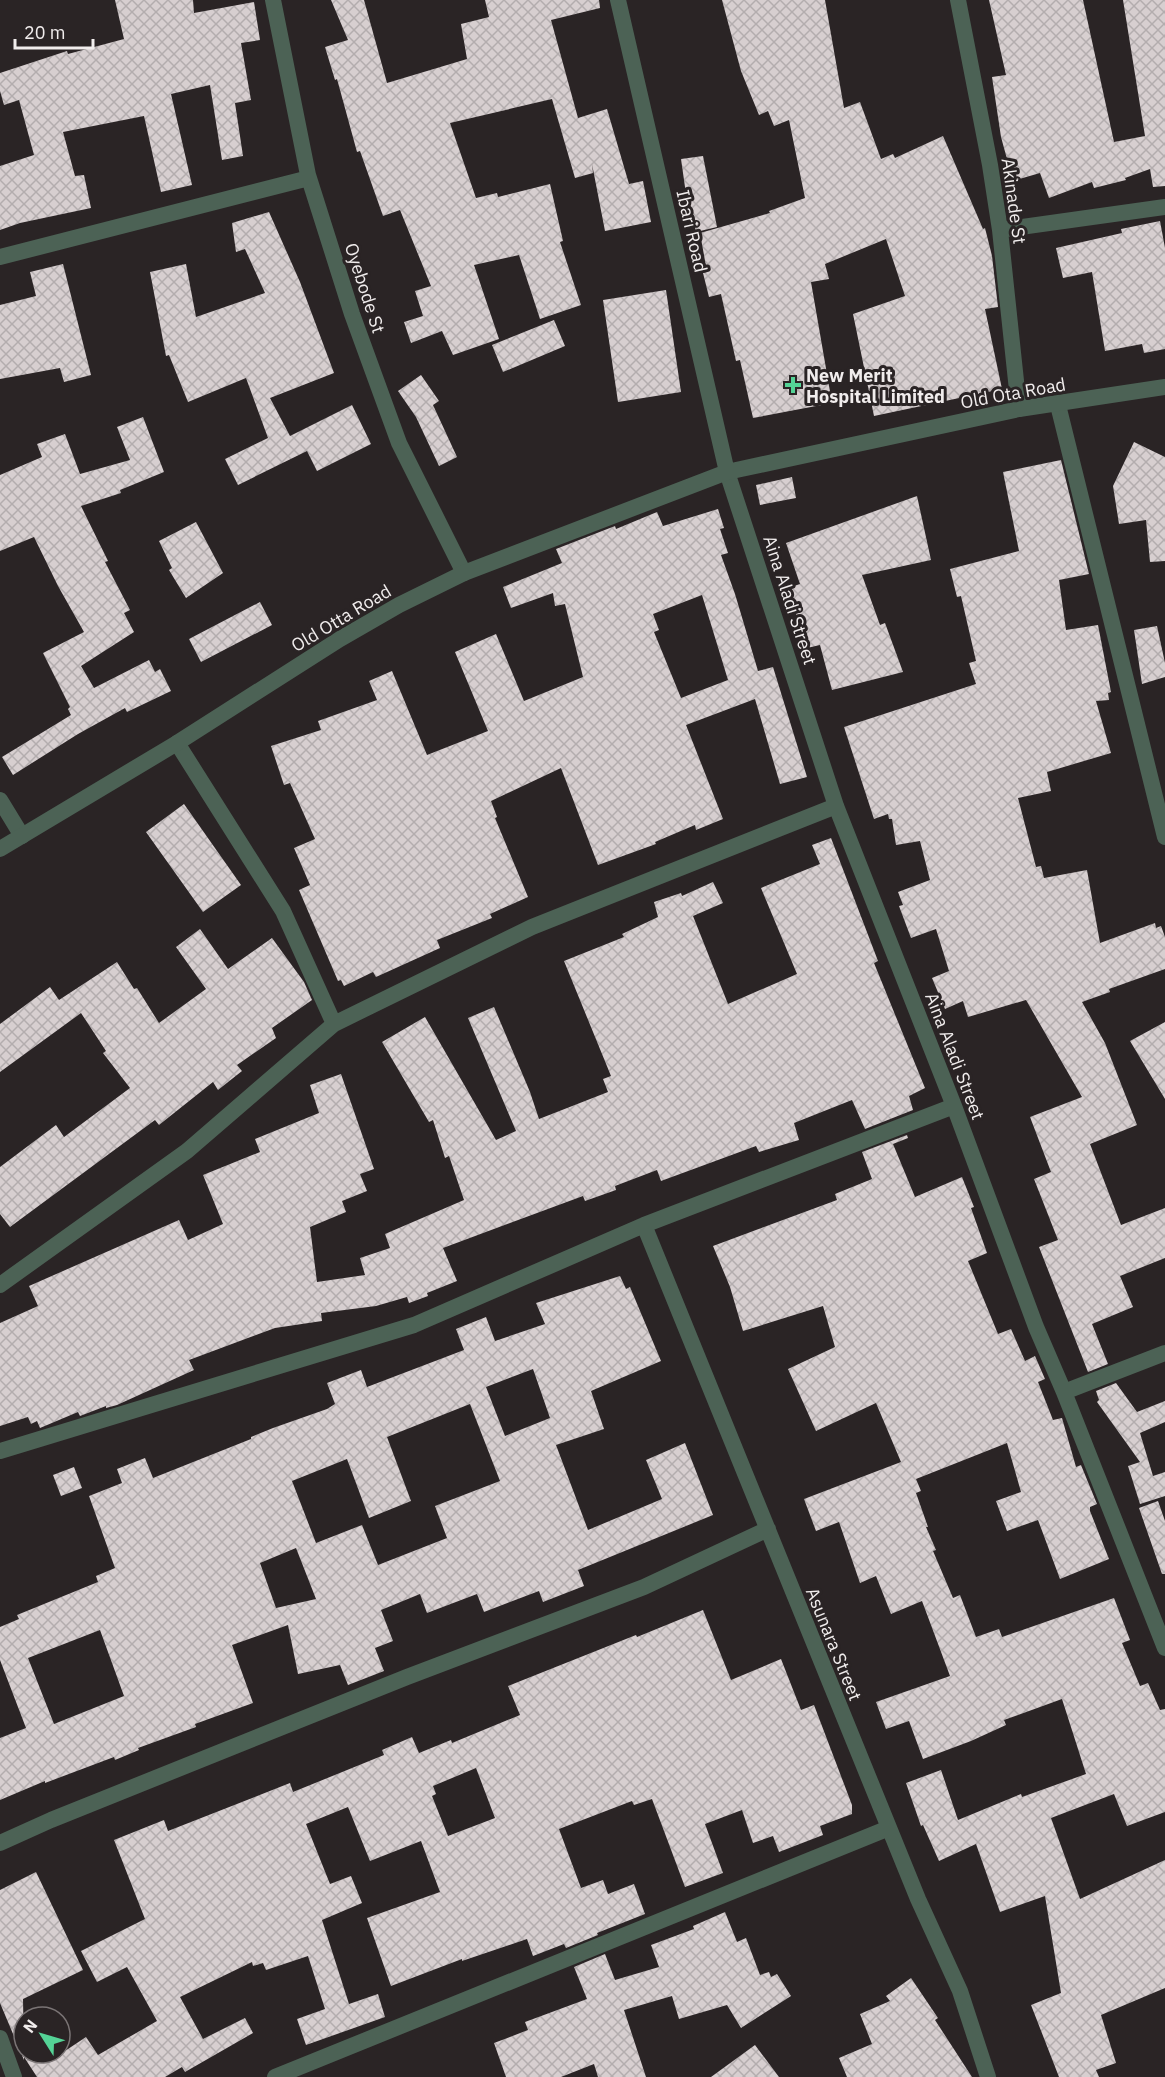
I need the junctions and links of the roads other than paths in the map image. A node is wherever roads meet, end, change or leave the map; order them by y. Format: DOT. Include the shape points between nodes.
graph roads {
  1 [pos="273,0"];
  2 [pos="618,0"];
  3 [pos="958,0"];
  4 [pos="309,178"];
  5 [pos="1165,207"];
  6 [pos="1000,230"];
  7 [pos="0,257"];
  8 [pos="1165,387"];
  9 [pos="1058,405"];
  10 [pos="1019,409"];
  11 [pos="727,472"];
  12 [pos="464,573"];
  13 [pos="177,743"];
  14 [pos="0,800"];
  15 [pos="836,806"];
  16 [pos="22,836"];
  17 [pos="1165,837"];
  18 [pos="0,849"];
  19 [pos="334,1024"];
  20 [pos="954,1106"];
  21 [pos="644,1225"];
  22 [pos="0,1285"];
  23 [pos="1165,1353"];
  24 [pos="1064,1392"];
  25 [pos="0,1451"];
  26 [pos="768,1529"];
  27 [pos="1165,1648"];
  28 [pos="889,1828"];
  29 [pos="0,1843"];
  30 [pos="0,2038"];
  31 [pos="14,2077"];
  32 [pos="275,2077"];
  33 [pos="988,2077"];
  1 -- 4 [label="street, Oyebode St"];
  2 -- 11 [label="street, Ibari Road"];
  3 -- 6 [label="street, Akinade St"];
  4 -- 7 [label="street"];
  4 -- 12 [label="street, Oyebode St" via="352,314 399,443"];
  5 -- 6 [label="street"];
  6 -- 10 [label="street, Akinade St"];
  8 -- 9 [label="street, Old Ota Road"];
  9 -- 10 [label="street, Old Ota Road"];
  9 -- 17 [label="street"];
  10 -- 11 [label="street, Old Ota Road"];
  11 -- 12 [label="street, Old Otta Road"];
  11 -- 15 [label="street, Aina Aladi Street"];
  12 -- 13 [label="street, Old Otta Road" via="339,639"];
  13 -- 16 [label="street, Old Otta Road"];
  13 -- 19 [label="street" via="283,911"];
  14 -- 16 [label="street"];
  15 -- 19 [label="street" via="532,927"];
  15 -- 20 [label="street, Aina Aladi Street"];
  16 -- 18 [label="street, Old Otta Road"];
  19 -- 22 [label="street" via="187,1151"];
  20 -- 21 [label="street"];
  20 -- 24 [label="street, Aina Aladi Street"];
  21 -- 25 [label="street" via="414,1325"];
  21 -- 26 [label="street, Asunara Street"];
  23 -- 24 [label="street"];
  24 -- 27 [label="street, Aina Aladi Street"];
  26 -- 28 [label="street, Asunara Street"];
  26 -- 29 [label="street" via="644,1587 407,1677"];
  28 -- 32 [label="street"];
  28 -- 33 [label="street, Asunara Street" via="960,1991"];
  30 -- 31 [label="street"];
}
